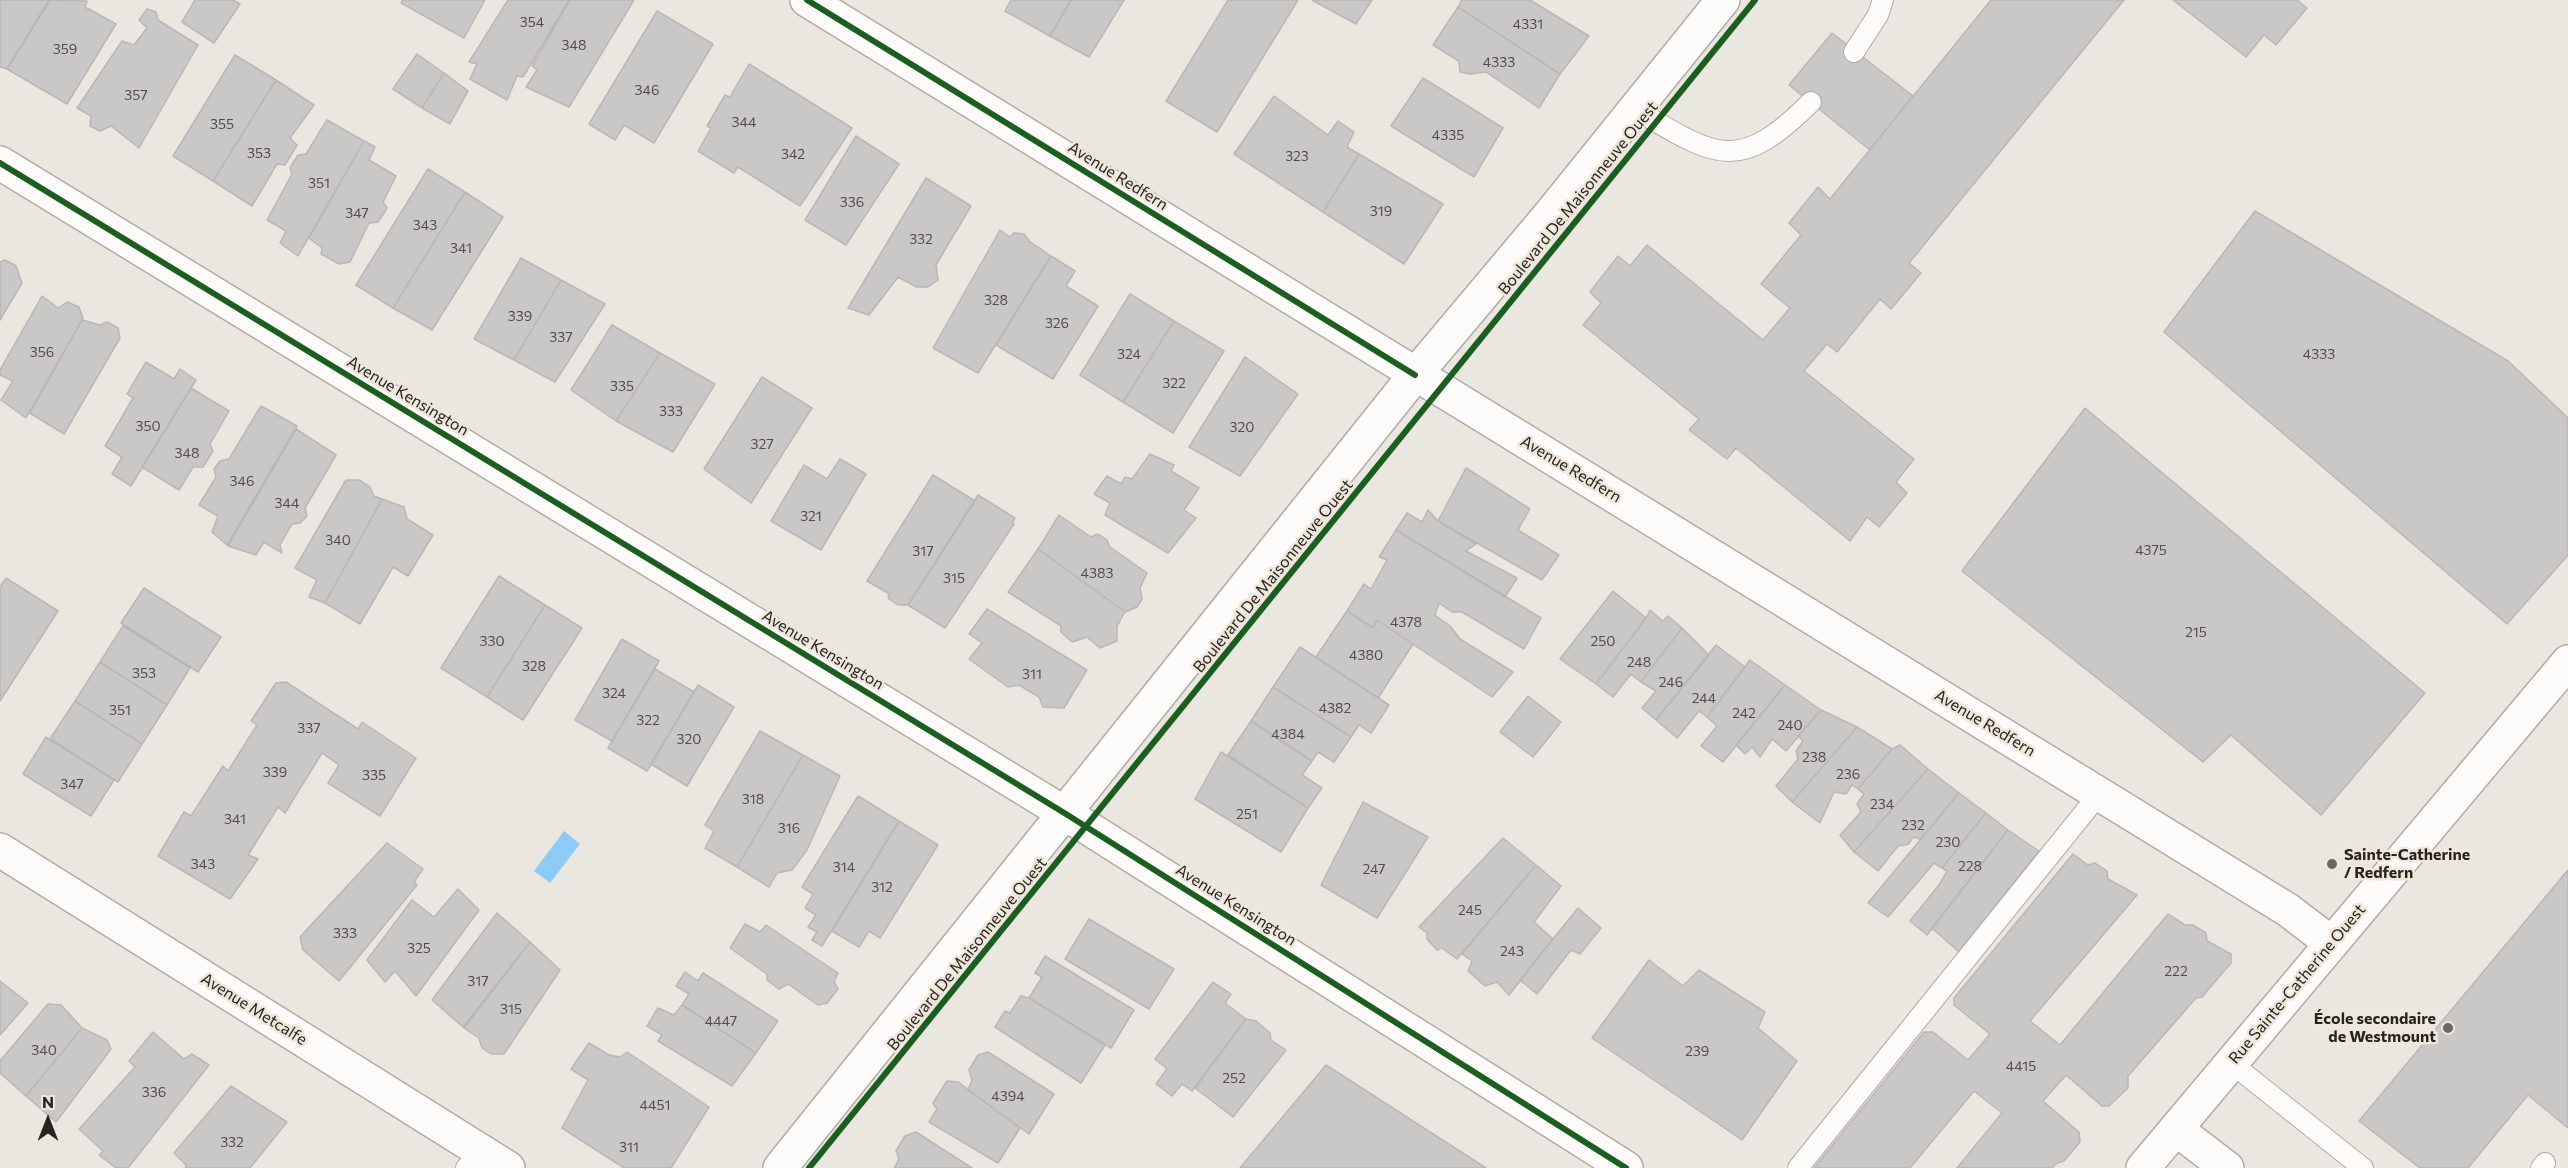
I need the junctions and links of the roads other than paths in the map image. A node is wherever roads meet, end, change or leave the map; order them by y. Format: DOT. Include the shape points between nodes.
graph roads {
  1 [pos="807,0"];
  2 [pos="1723,0"];
  3 [pos="1884,0"];
  4 [pos="1854,52"];
  5 [pos="1811,102"];
  6 [pos="1636,110"];
  7 [pos="0,163"];
  8 [pos="1415,375"];
  9 [pos="2568,662"];
  10 [pos="2100,793"];
  11 [pos="1066,814"];
  12 [pos="0,850"];
  13 [pos="2331,943"];
  14 [pos="2231,1063"];
  15 [pos="2176,1129"];
  16 [pos="473,1159"];
  17 [pos="508,1168"];
  18 [pos="780,1168"];
  19 [pos="1626,1168"];
  20 [pos="1798,1168"];
  21 [pos="2143,1168"];
  22 [pos="2227,1168"];
  23 [pos="2363,1168"];
  1 -- 8 [label="street, Avenue Redfern"];
  2 -- 6 [label="street, Boulevard De Maisonneuve Ouest"];
  3 -- 4 [label="lane"];
  5 -- 6 [label="lane" via="1760,145 1729,153 1692,142"];
  6 -- 8 [label="street, Boulevard De Maisonneuve Ouest"];
  7 -- 11 [label="street, Avenue Kensington"];
  8 -- 10 [label="street, Avenue Redfern"];
  8 -- 11 [label="street, Boulevard De Maisonneuve Ouest"];
  9 -- 13 [label="street, Rue Sainte-Catherine Ouest"];
  10 -- 13 [label="street, Avenue Redfern" via="2288,910"];
  10 -- 20 [label="lane"];
  11 -- 18 [label="street, Boulevard De Maisonneuve Ouest"];
  11 -- 19 [label="street, Avenue Kensington"];
  12 -- 16 [label="street, Avenue Metcalfe"];
  13 -- 14 [label="street, Rue Sainte-Catherine Ouest"];
  14 -- 15 [label="street, Rue Sainte-Catherine Ouest"];
  14 -- 23 [label="lane"];
  15 -- 21 [label="street, Rue Sainte-Catherine Ouest"];
  15 -- 22 [label="street"];
  16 -- 17 [label="street, Avenue Metcalfe"];
}
